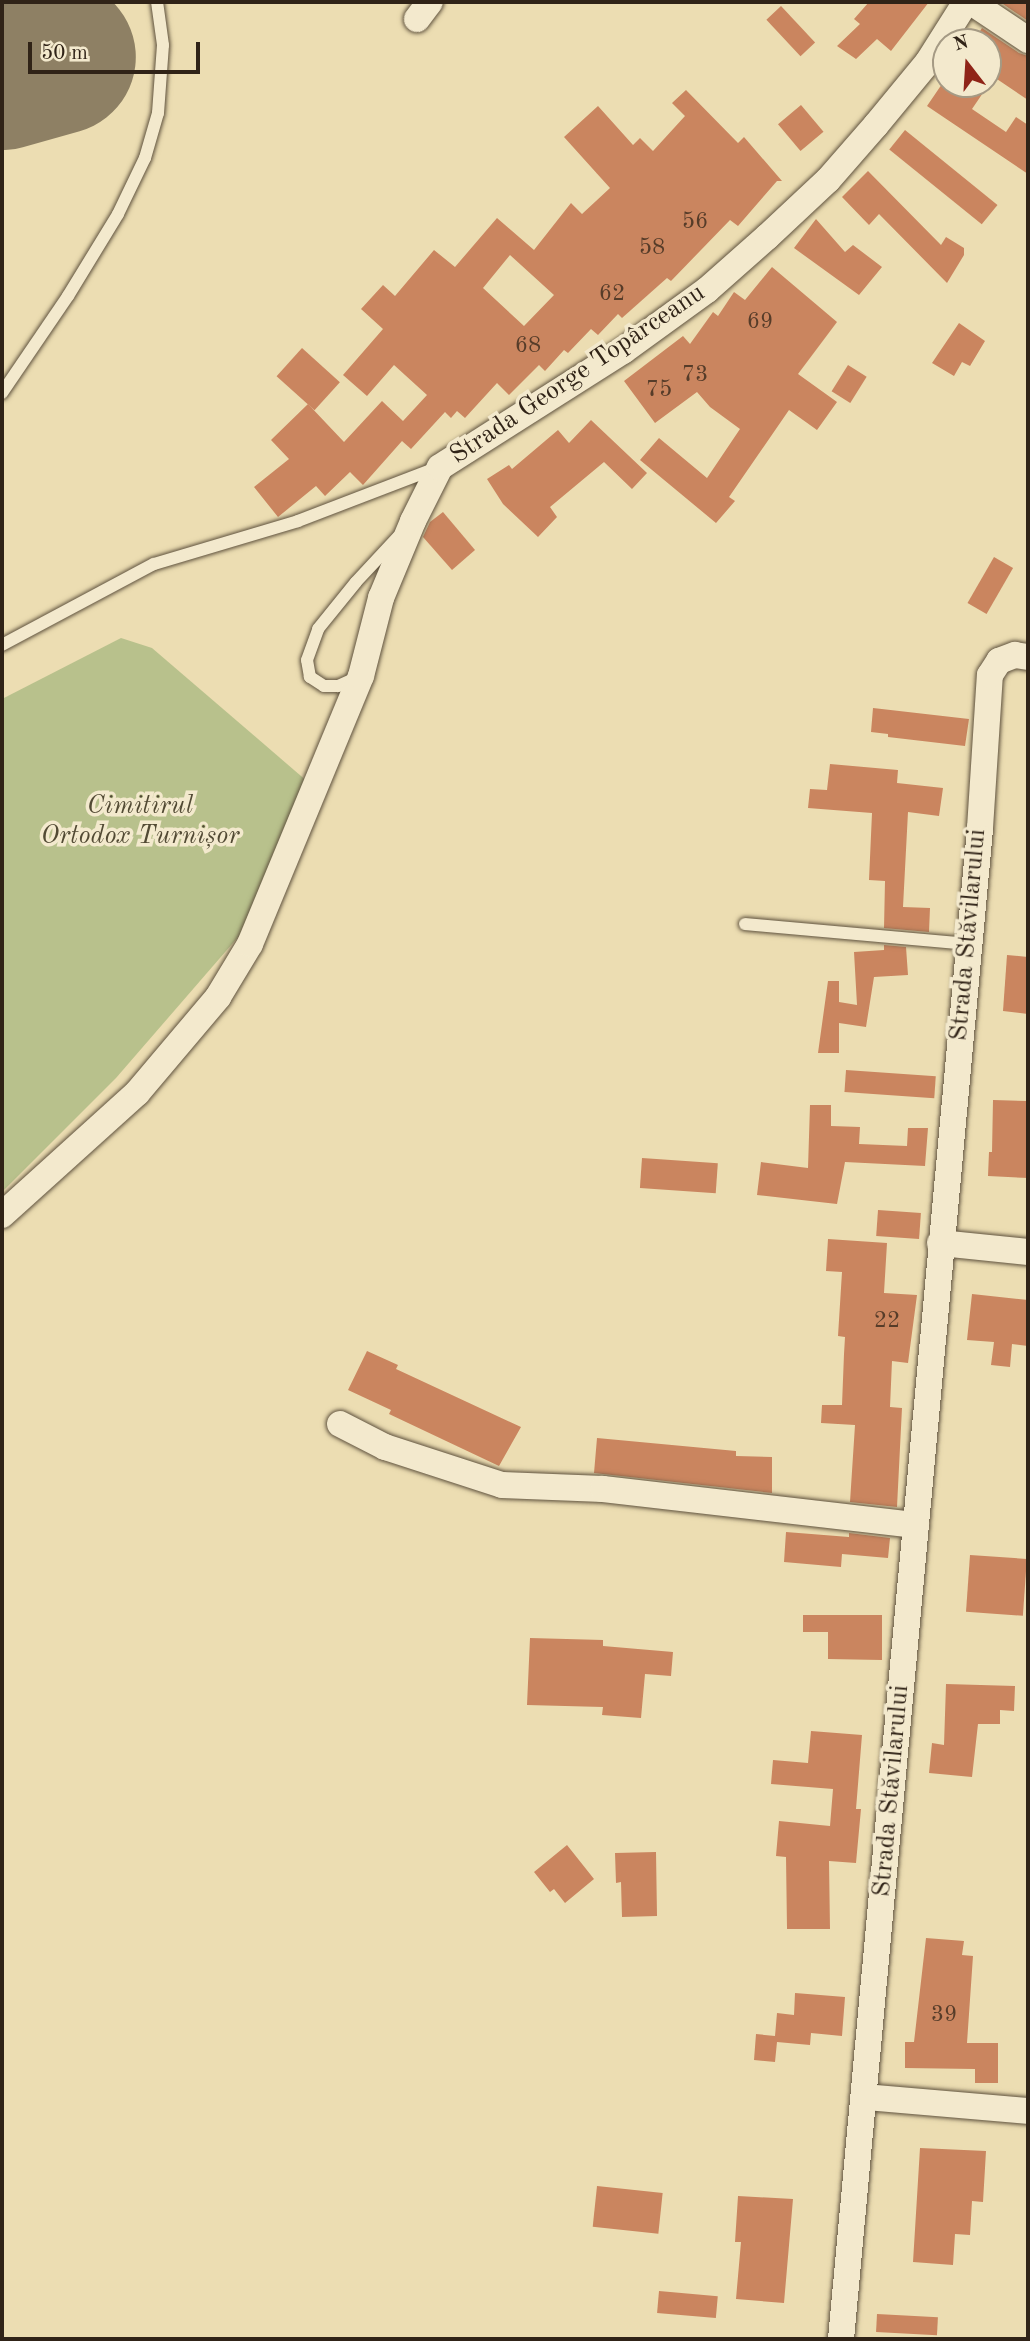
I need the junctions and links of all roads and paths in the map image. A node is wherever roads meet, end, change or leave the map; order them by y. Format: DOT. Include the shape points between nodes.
graph roads {
  1 [pos="157,2"];
  2 [pos="969,2"];
  3 [pos="1028,40"];
  4 [pos="2,393"];
  5 [pos="440,467"];
  6 [pos="413,521"];
  7 [pos="2,645"];
  8 [pos="1028,657"];
  9 [pos="361,676"];
  10 [pos="745,924"];
  11 [pos="968,944"];
  12 [pos="2,1215"];
  13 [pos="940,1243"];
  14 [pos="1028,1252"];
  15 [pos="340,1424"];
  16 [pos="916,1525"];
  17 [pos="865,2097"];
  18 [pos="1028,2111"];
  19 [pos="841,2339"];
  1 -- 4 [label="lane" via="163,46 158,113 145,158 75,285"];
  2 -- 3 [label="street"];
  2 -- 5 [label="street, Strada George Topârceanu" via="928,62 828,180 707,290 623,351"];
  5 -- 6 [label="street"];
  5 -- 7 [label="lane" via="298,521 154,564"];
  6 -- 9 [label="street" via="381,598"];
  6 -- 9 [label="lane" via="318,629 307,660 310,677 324,687"];
  8 -- 11 [label="street, Strada Stăvilarului" via="1015,655 999,661 989,675"];
  9 -- 12 [label="street" via="250,944 218,997 137,1093"];
  10 -- 11 [label="lane"];
  11 -- 13 [label="street, Strada Stăvilarului"];
  13 -- 14 [label="street"];
  13 -- 16 [label="street, Strada Stăvilarului"];
  15 -- 16 [label="street" via="385,1447 502,1485 603,1489"];
  16 -- 17 [label="street, Strada Stăvilarului"];
  17 -- 18 [label="street"];
  17 -- 19 [label="street, Strada Stăvilarului"];
}
